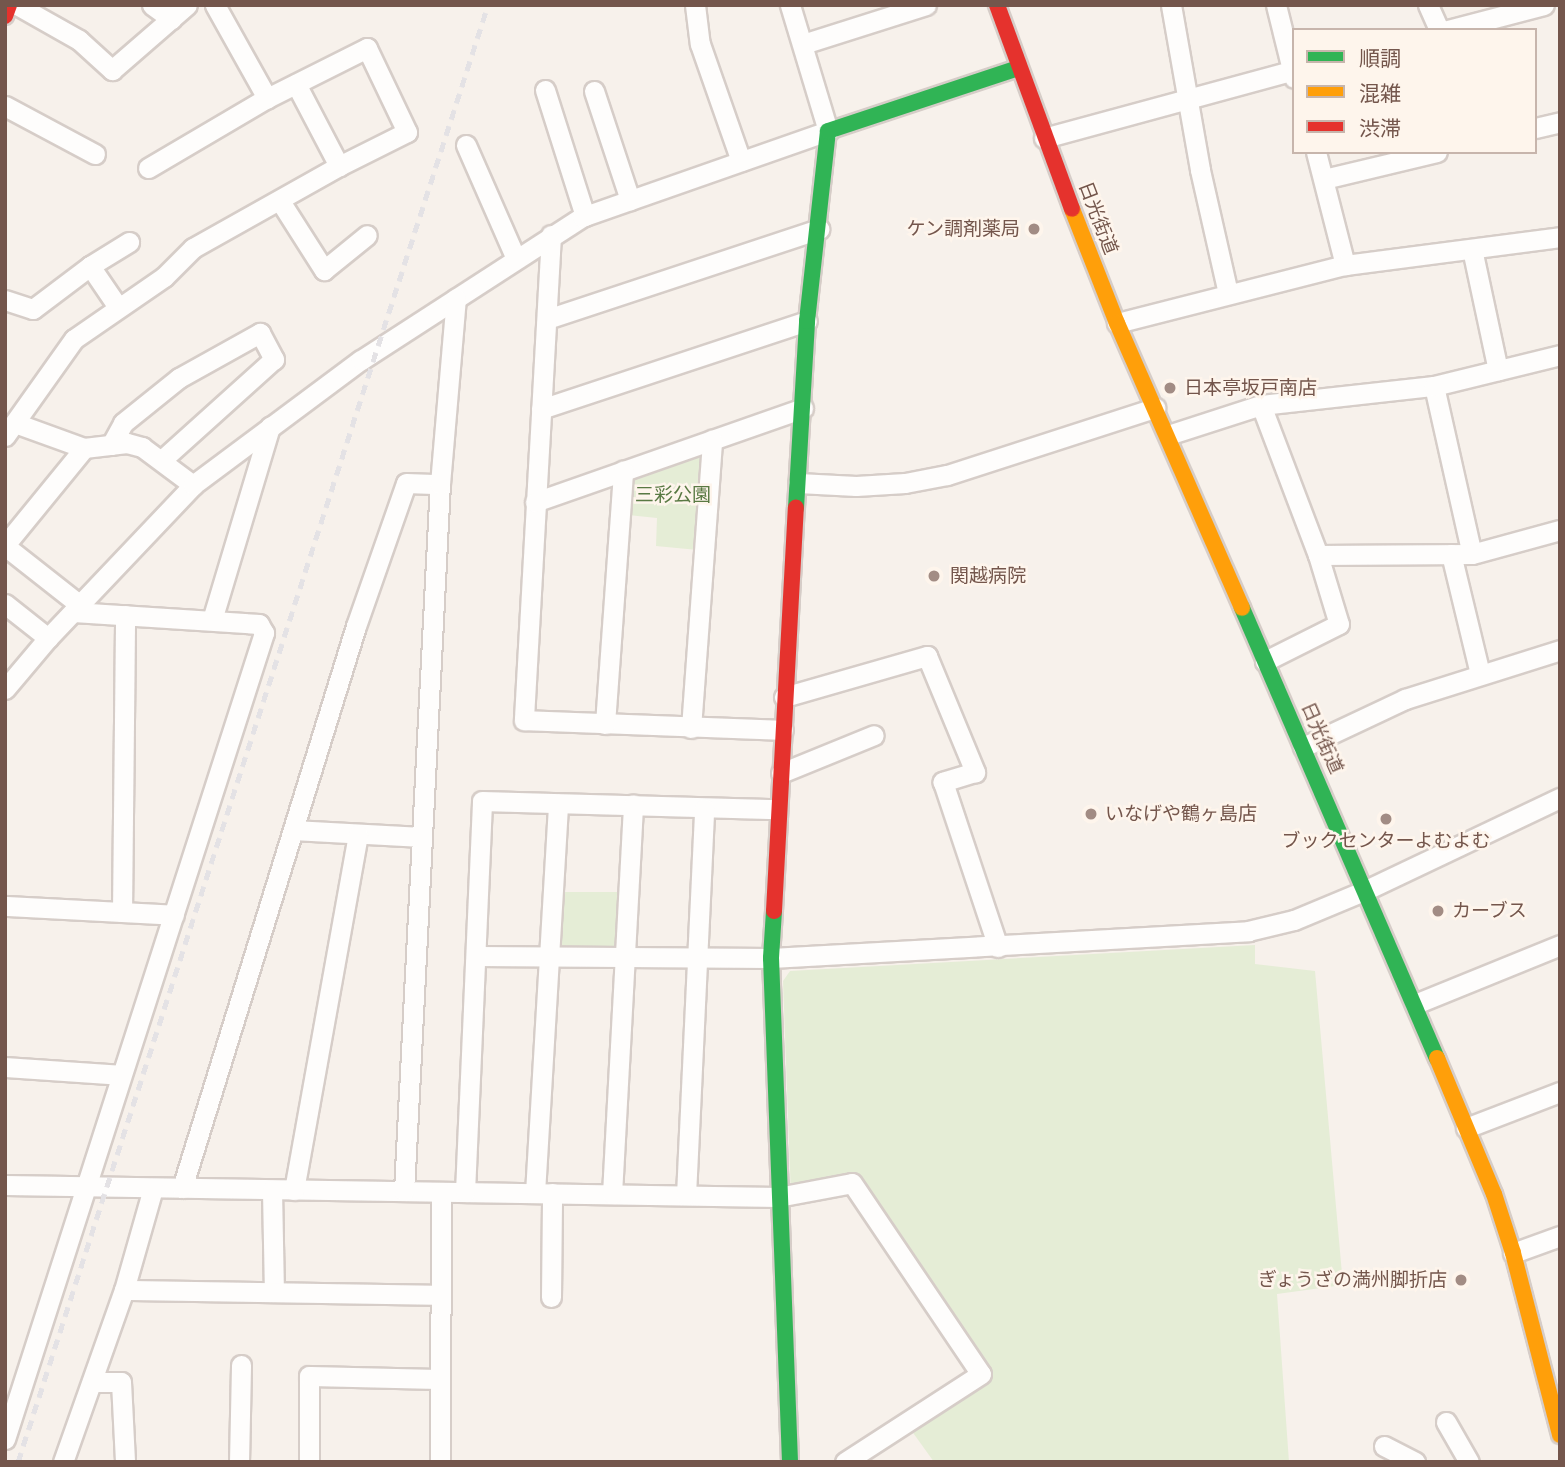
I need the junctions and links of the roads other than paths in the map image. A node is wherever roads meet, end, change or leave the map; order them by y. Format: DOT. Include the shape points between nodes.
graph roads {
  1 [pos="9,5"];
  2 [pos="17,5"];
  3 [pos="152,5"];
  4 [pos="187,5"];
  5 [pos="215,5"];
  6 [pos="695,5"];
  7 [pos="790,5"];
  8 [pos="926,5"];
  9 [pos="997,5"];
  10 [pos="1171,5"];
  11 [pos="1276,5"];
  12 [pos="1428,5"];
  13 [pos="1544,5"];
  14 [pos="1501,11"];
  15 [pos="5,16"];
  16 [pos="171,19"];
  17 [pos="1438,28"];
  18 [pos="1454,28"];
  19 [pos="803,44"];
  20 [pos="1018,68"];
  21 [pos="1292,69"];
  22 [pos="1292,73"];
  23 [pos="296,84"];
  24 [pos="545,90"];
  25 [pos="594,91"];
  26 [pos="1190,97"];
  27 [pos="267,99"];
  28 [pos="5,106"];
  29 [pos="1560,122"];
  30 [pos="1537,128"];
  31 [pos="828,131"];
  32 [pos="1044,138"];
  33 [pos="466,145"];
  34 [pos="95,154"];
  35 [pos="1317,154"];
  36 [pos="1429,154"];
  37 [pos="741,162"];
  38 [pos="339,166"];
  39 [pos="148,168"];
  40 [pos="1324,179"];
  41 [pos="630,200"];
  42 [pos="280,201"];
  43 [pos="586,216"];
  44 [pos="819,229"];
  45 [pos="367,235"];
  46 [pos="551,235"];
  47 [pos="1560,237"];
  48 [pos="129,242"];
  49 [pos="1472,249"];
  50 [pos="516,259"];
  51 [pos="1345,265"];
  52 [pos="90,266"];
  53 [pos="1228,293"];
  54 [pos="456,299"];
  55 [pos="5,300"];
  56 [pos="118,307"];
  57 [pos="547,319"];
  58 [pos="807,321"];
  59 [pos="1116,323"];
  60 [pos="1560,355"];
  61 [pos="1498,370"];
  62 [pos="1434,386"];
  63 [pos="1261,405"];
  64 [pos="803,408"];
  65 [pos="1155,408"];
  66 [pos="541,409"];
  67 [pos="270,427"];
  68 [pos="10,430"];
  69 [pos="1168,435"];
  70 [pos="712,440"];
  71 [pos="111,445"];
  72 [pos="84,448"];
  73 [pos="162,460"];
  74 [pos="623,471"];
  75 [pos="798,483"];
  76 [pos="440,484"];
  77 [pos="192,485"];
  78 [pos="535,502"];
  79 [pos="1560,530"];
  80 [pos="5,546"];
  81 [pos="1451,554"];
  82 [pos="1472,554"];
  83 [pos="1318,555"];
  84 [pos="5,604"];
  85 [pos="77,609"];
  86 [pos="125,615"];
  87 [pos="212,620"];
  88 [pos="48,638"];
  89 [pos="1560,650"];
  90 [pos="1265,662"];
  91 [pos="1480,674"];
  92 [pos="5,689"];
  93 [pos="784,697"];
  94 [pos="605,724"];
  95 [pos="691,728"];
  96 [pos="783,730"];
  97 [pos="874,735"];
  98 [pos="1303,747"];
  99 [pos="781,773"];
  100 [pos="1560,798"];
  101 [pos="558,803"];
  102 [pos="633,805"];
  103 [pos="704,808"];
  104 [pos="777,809"];
  105 [pos="293,830"];
  106 [pos="358,835"];
  107 [pos="422,837"];
  108 [pos="1366,890"];
  109 [pos="5,906"];
  110 [pos="122,912"];
  111 [pos="173,915"];
  112 [pos="1560,944"];
  113 [pos="998,947"];
  114 [pos="476,956"];
  115 [pos="549,957"];
  116 [pos="625,958"];
  117 [pos="771,958"];
  118 [pos="696,960"];
  119 [pos="1415,1004"];
  120 [pos="5,1067"];
  121 [pos="121,1075"];
  122 [pos="1560,1092"];
  123 [pos="1466,1128"];
  124 [pos="5,1185"];
  125 [pos="86,1187"];
  126 [pos="153,1188"];
  127 [pos="182,1188"];
  128 [pos="272,1190"];
  129 [pos="294,1190"];
  130 [pos="404,1191"];
  131 [pos="441,1192"];
  132 [pos="465,1192"];
  133 [pos="544,1193"];
  134 [pos="612,1194"];
  135 [pos="686,1195"];
  136 [pos="778,1197"];
  137 [pos="1560,1236"];
  138 [pos="1513,1252"];
  139 [pos="124,1290"];
  140 [pos="274,1291"];
  141 [pos="440,1296"];
  142 [pos="551,1297"];
  143 [pos="241,1365"];
  144 [pos="439,1379"];
  145 [pos="93,1382"];
  146 [pos="1446,1422"];
  147 [pos="1560,1435"];
  148 [pos="5,1439"];
  149 [pos="1384,1446"];
  150 [pos="63,1462"];
  151 [pos="125,1462"];
  152 [pos="239,1462"];
  153 [pos="309,1462"];
  154 [pos="440,1462"];
  155 [pos="790,1462"];
  156 [pos="845,1462"];
  157 [pos="1415,1462"];
  158 [pos="1469,1462"];
  1 -- 15 [label="street"];
  2 -- 16 [label="street" via="79,40 112,69"];
  3 -- 16 [label="street"];
  4 -- 16 [label="street"];
  5 -- 27 [label="street"];
  6 -- 37 [label="street" via="700,44"];
  7 -- 19 [label="street"];
  8 -- 19 [label="street"];
  9 -- 20 [label="street, 日光街道"];
  10 -- 26 [label="street"];
  11 -- 21 [label="street"];
  12 -- 17 [label="street"];
  13 -- 14 [label="street"];
  14 -- 18 [label="street"];
  19 -- 31 [label="street"];
  20 -- 31 [label="street"];
  20 -- 32 [label="street, 日光街道"];
  22 -- 26 [label="street"];
  23 -- 27 [label="street"];
  23 -- 38 [label="street"];
  23 -- 38 [label="street" via="367,48 407,132"];
  24 -- 43 [label="street"];
  25 -- 41 [label="street"];
  26 -- 32 [label="street"];
  26 -- 53 [label="street" via="1200,170"];
  27 -- 39 [label="street"];
  28 -- 34 [label="street"];
  29 -- 30 [label="street"];
  31 -- 37 [label="street"];
  31 -- 44 [label="street"];
  32 -- 59 [label="street, 日光街道"];
  33 -- 50 [label="street"];
  35 -- 40 [label="street"];
  36 -- 40 [label="street"];
  37 -- 41 [label="street"];
  38 -- 42 [label="street"];
  40 -- 51 [label="street"];
  41 -- 43 [label="street"];
  42 -- 45 [label="street" via="324,270"];
  42 -- 56 [label="street" via="193,248 164,277"];
  43 -- 46 [label="street"];
  44 -- 57 [label="street"];
  44 -- 58 [label="street"];
  46 -- 50 [label="street"];
  46 -- 57 [label="street"];
  47 -- 49 [label="street"];
  48 -- 52 [label="street"];
  49 -- 51 [label="street"];
  49 -- 61 [label="street"];
  50 -- 54 [label="street"];
  51 -- 53 [label="street"];
  52 -- 55 [label="street" via="33,309"];
  52 -- 56 [label="street"];
  53 -- 59 [label="street"];
  54 -- 67 [label="street" via="361,360"];
  54 -- 76 [label="street"];
  56 -- 68 [label="street" via="74,339"];
  57 -- 66 [label="street"];
  58 -- 64 [label="street"];
  58 -- 66 [label="street"];
  59 -- 65 [label="street, 日光街道"];
  60 -- 61 [label="street"];
  61 -- 62 [label="street"];
  62 -- 63 [label="street"];
  62 -- 82 [label="street"];
  63 -- 69 [label="street"];
  63 -- 83 [label="street"];
  64 -- 70 [label="street"];
  64 -- 75 [label="street"];
  65 -- 69 [label="street, 日光街道"];
  65 -- 75 [label="street" via="947,475 856,486"];
  66 -- 78 [label="street"];
  67 -- 77 [label="street"];
  67 -- 87 [label="street"];
  68 -- 72 [label="street"];
  69 -- 90 [label="street, 日光街道"];
  70 -- 74 [label="street"];
  70 -- 95 [label="street"];
  71 -- 72 [label="street"];
  71 -- 73 [label="street" via="142,447"];
  71 -- 73 [label="street" via="123,423 178,378 260,333 274,359"];
  72 -- 80 [label="street"];
  73 -- 77 [label="street"];
  74 -- 78 [label="street"];
  74 -- 94 [label="street"];
  75 -- 93 [label="street"];
  76 -- 105 [label="street" via="406,484"];
  76 -- 107 [label="street"];
  77 -- 85 [label="street"];
  78 -- 94 [label="street" via="524,720"];
  79 -- 82 [label="street"];
  80 -- 85 [label="street"];
  81 -- 82 [label="street"];
  81 -- 83 [label="street"];
  81 -- 91 [label="street"];
  83 -- 90 [label="street" via="1339,624"];
  84 -- 88 [label="street"];
  85 -- 86 [label="street"];
  85 -- 88 [label="street"];
  86 -- 87 [label="street"];
  86 -- 110 [label="street"];
  87 -- 111 [label="street" via="259,624 264,633"];
  88 -- 92 [label="street"];
  89 -- 91 [label="street"];
  90 -- 98 [label="street, 日光街道"];
  91 -- 98 [label="street" via="1405,699"];
  93 -- 96 [label="street"];
  93 -- 113 [label="street" via="928,656 975,772 943,782"];
  94 -- 95 [label="street"];
  95 -- 96 [label="street"];
  96 -- 99 [label="street"];
  97 -- 99 [label="street"];
  98 -- 108 [label="street, 日光街道"];
  99 -- 104 [label="street"];
  100 -- 108 [label="street"];
  101 -- 102 [label="street"];
  101 -- 114 [label="street" via="482,801"];
  101 -- 115 [label="street"];
  102 -- 103 [label="street"];
  102 -- 116 [label="street"];
  103 -- 104 [label="street"];
  103 -- 118 [label="street"];
  104 -- 117 [label="street"];
  105 -- 106 [label="street"];
  105 -- 127 [label="street"];
  106 -- 107 [label="street"];
  106 -- 129 [label="street"];
  107 -- 130 [label="street"];
  108 -- 113 [label="street" via="1294,920 1248,932"];
  108 -- 119 [label="street, 日光街道"];
  109 -- 110 [label="street"];
  110 -- 111 [label="street"];
  111 -- 121 [label="street"];
  112 -- 119 [label="street"];
  113 -- 117 [label="street"];
  114 -- 115 [label="street"];
  114 -- 132 [label="street"];
  115 -- 116 [label="street"];
  115 -- 133 [label="street"];
  116 -- 118 [label="street"];
  116 -- 134 [label="street"];
  117 -- 118 [label="street"];
  117 -- 136 [label="street"];
  118 -- 135 [label="street"];
  119 -- 123 [label="street, 日光街道"];
  120 -- 121 [label="street"];
  121 -- 125 [label="street"];
  122 -- 123 [label="street"];
  123 -- 138 [label="street, 日光街道"];
  124 -- 125 [label="street"];
  125 -- 126 [label="street"];
  125 -- 148 [label="street"];
  126 -- 127 [label="street"];
  126 -- 139 [label="street"];
  127 -- 128 [label="street"];
  128 -- 129 [label="street"];
  128 -- 140 [label="street"];
  129 -- 130 [label="street"];
  130 -- 131 [label="street"];
  131 -- 132 [label="street"];
  131 -- 141 [label="street"];
  132 -- 133 [label="street"];
  133 -- 134 [label="street"];
  133 -- 142 [label="street"];
  134 -- 135 [label="street"];
  135 -- 136 [label="street"];
  136 -- 155 [label="street"];
  136 -- 156 [label="street" via="852,1183 981,1374"];
  137 -- 138 [label="street"];
  138 -- 147 [label="street, 日光街道"];
  139 -- 140 [label="street"];
  139 -- 145 [label="street"];
  140 -- 141 [label="street"];
  141 -- 144 [label="street"];
  143 -- 152 [label="street"];
  144 -- 153 [label="street" via="309,1376"];
  144 -- 154 [label="street"];
  145 -- 150 [label="street"];
  145 -- 151 [label="street" via="121,1382"];
  146 -- 158 [label="street"];
  149 -- 157 [label="street"];
}
